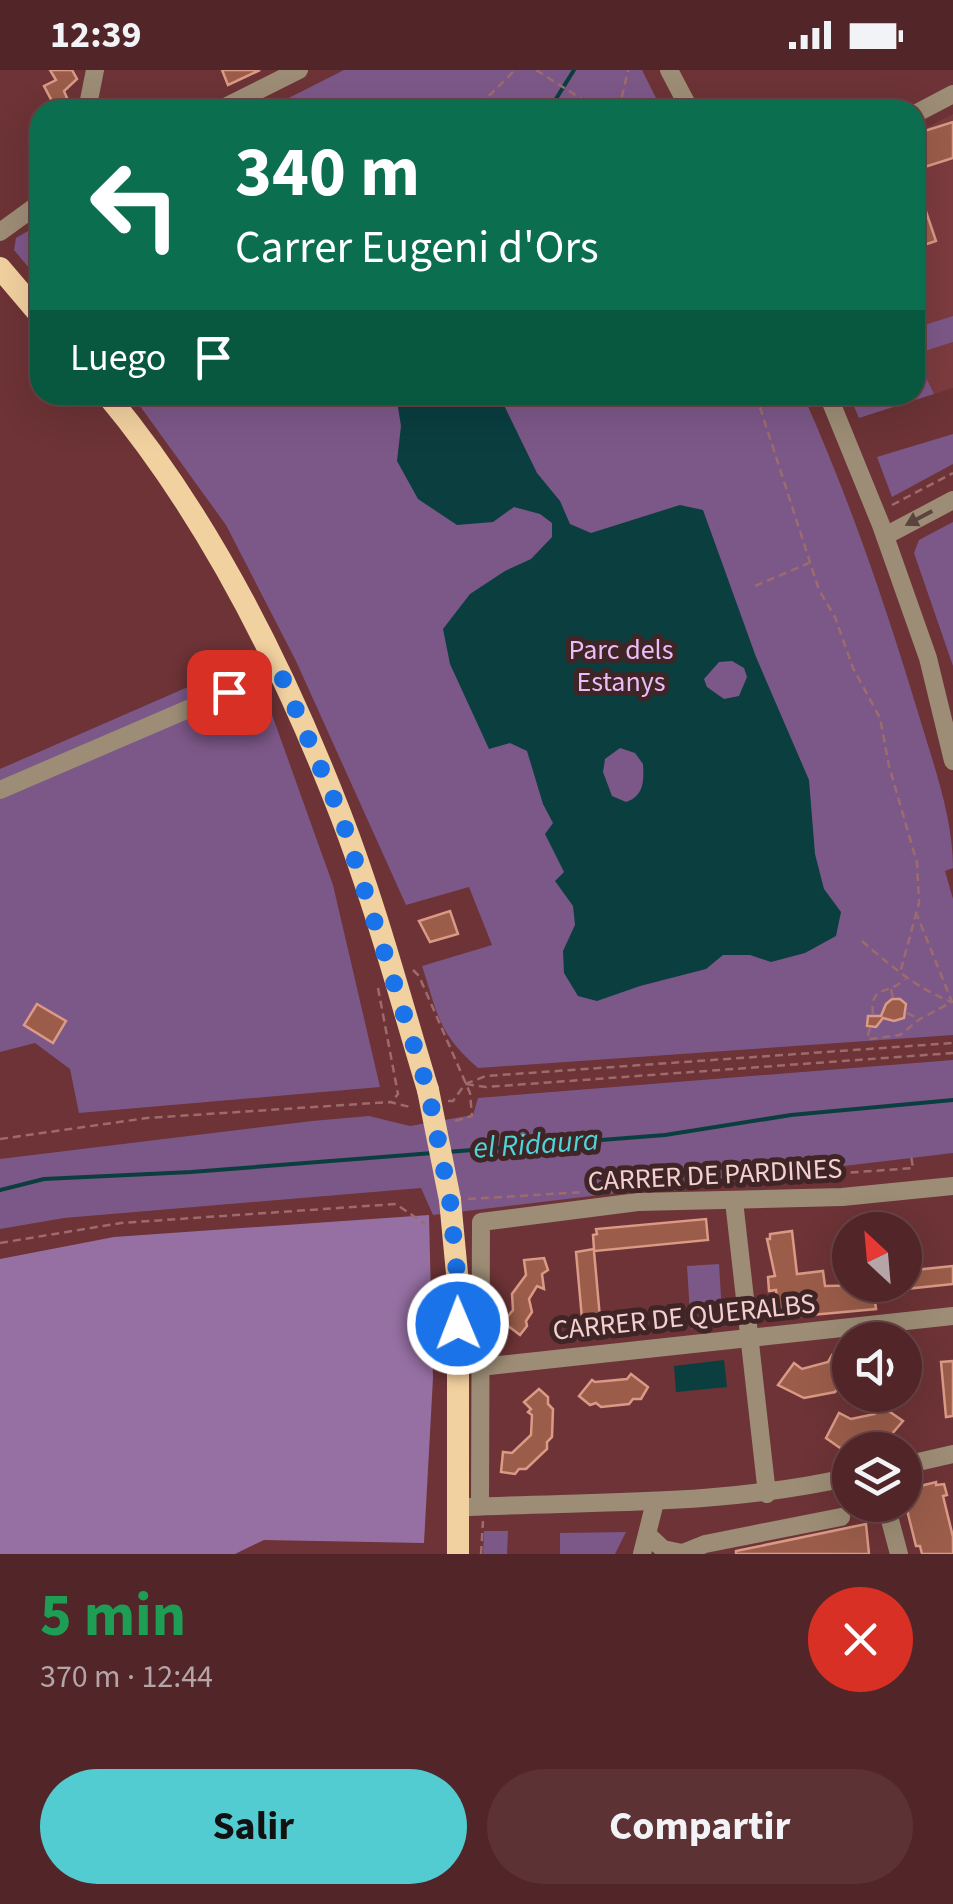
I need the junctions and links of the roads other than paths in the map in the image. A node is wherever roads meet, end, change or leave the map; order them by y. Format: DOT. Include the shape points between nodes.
graph roads {
  1 [pos="94,70"];
  2 [pos="298,70"];
  3 [pos="668,70"];
  4 [pos="953,94"];
  5 [pos="89,100"];
  6 [pos="239,100"];
  7 [pos="684,100"];
  8 [pos="925,109"];
  9 [pos="30,208"];
  10 [pos="8,220"];
  11 [pos="0,232"];
  12 [pos="0,268"];
  13 [pos="30,304"];
  14 [pos="114,405"];
  15 [pos="832,405"];
  16 [pos="953,500"];
  17 [pos="885,536"];
  18 [pos="279,670"];
  19 [pos="953,761"];
  20 [pos="0,790"];
  21 [pos="953,1186"];
  22 [pos="734,1201"];
  23 [pos="953,1316"];
  24 [pos="750,1338"];
  25 [pos="480,1366"];
  26 [pos="951,1454"];
  27 [pos="922,1461"];
  28 [pos="953,1474"];
  29 [pos="832,1481"];
  30 [pos="767,1494"];
  31 [pos="655,1502"];
  32 [pos="475,1506"];
  33 [pos="832,1519"];
  34 [pos="890,1522"];
  35 [pos="645,1545"];
  36 [pos="681,1553"];
  37 [pos="458,1554"];
  38 [pos="898,1554"];
  1 -- 5 [label="street"];
  2 -- 6 [label="street"];
  3 -- 7 [label="street"];
  4 -- 8 [label="street"];
  9 -- 10 [label="street"];
  10 -- 11 [label="street"];
  12 -- 13 [label="main road"];
  14 -- 18 [label="main road" via="207,537"];
  15 -- 17 [label="street"];
  16 -- 17 [label="street, one-way"];
  17 -- 19 [label="street" via="928,658"];
  18 -- 20 [label="street"];
  18 -- 32 [label="main road, bridge" via="341,816 428,1090 450,1200"];
  21 -- 22 [label="street, CARRER DE PARDINES"];
  22 -- 24 [label="street"];
  22 -- 25 [label="street, CARRER DE PARDINES" via="638,1202 480,1222"];
  23 -- 24 [label="street, CARRER DE QUERALBS"];
  24 -- 25 [label="street, CARRER DE QUERALBS"];
  24 -- 30 [label="street"];
  25 -- 32 [label="street"];
  26 -- 27 [label="street"];
  26 -- 28 [label="street"];
  29 -- 30 [label="street"];
  30 -- 31 [label="street"];
  31 -- 32 [label="street"];
  31 -- 35 [label="street"];
  32 -- 37 [label="main road"];
  33 -- 36 [label="street"];
  34 -- 38 [label="street"];
  35 -- 36 [label="street"];
}
